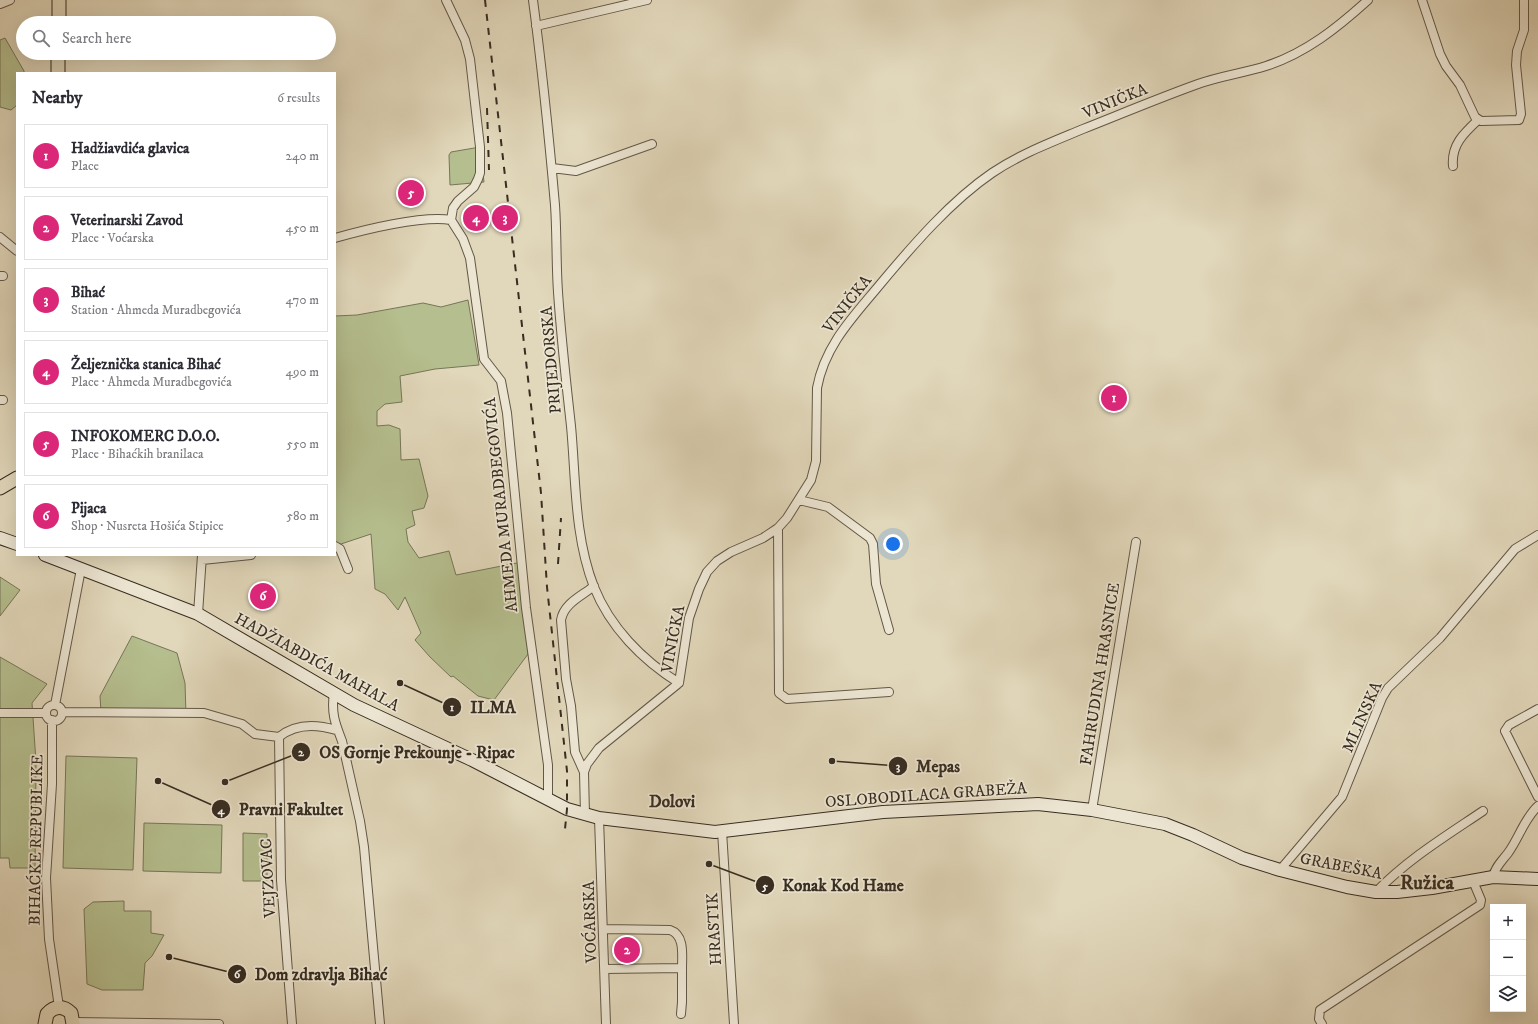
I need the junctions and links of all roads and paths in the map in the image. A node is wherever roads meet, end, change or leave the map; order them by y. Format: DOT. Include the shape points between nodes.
graph roads {
  1 [pos="10,0"];
  2 [pos="59,0"];
  3 [pos="446,0"];
  4 [pos="533,0"];
  5 [pos="647,0"];
  6 [pos="1368,0"];
  7 [pos="1422,0"];
  8 [pos="1524,0"];
  9 [pos="0,4"];
  10 [pos="59,16"];
  11 [pos="536,26"];
  12 [pos="58,60"];
  13 [pos="58,72"];
  14 [pos="1478,120"];
  15 [pos="652,144"];
  16 [pos="1453,166"];
  17 [pos="552,168"];
  18 [pos="451,220"];
  19 [pos="0,237"];
  20 [pos="336,238"];
  21 [pos="16,250"];
  22 [pos="16,479"];
  23 [pos="0,488"];
  24 [pos="799,500"];
  25 [pos="778,528"];
  26 [pos="1538,535"];
  27 [pos="0,538"];
  28 [pos="1136,542"];
  29 [pos="16,544"];
  30 [pos="336,547"];
  31 [pos="48,556"];
  32 [pos="235,556"];
  33 [pos="202,558"];
  34 [pos="81,569"];
  35 [pos="348,569"];
  36 [pos="594,586"];
  37 [pos="198,614"];
  38 [pos="889,630"];
  39 [pos="679,683"];
  40 [pos="889,692"];
  41 [pos="334,693"];
  42 [pos="55,705"];
  43 [pos="1538,709"];
  44 [pos="62,712"];
  45 [pos="0,713"];
  46 [pos="46,713"];
  47 [pos="52,720"];
  48 [pos="336,730"];
  49 [pos="279,737"];
  50 [pos="584,772"];
  51 [pos="1538,797"];
  52 [pos="548,798"];
  53 [pos="1538,806"];
  54 [pos="568,809"];
  55 [pos="1092,810"];
  56 [pos="1483,811"];
  57 [pos="585,815"];
  58 [pos="599,818"];
  59 [pos="722,831"];
  60 [pos="1280,870"];
  61 [pos="1493,877"];
  62 [pos="1538,879"];
  63 [pos="1473,881"];
  64 [pos="1376,892"];
  65 [pos="604,929"];
  66 [pos="605,968"];
  67 [pos="682,968"];
  68 [pos="59,1007"];
  69 [pos="681,1014"];
  70 [pos="73,1023"];
  71 [pos="129,1023"];
  72 [pos="42,1024"];
  73 [pos="219,1024"];
  74 [pos="292,1024"];
  75 [pos="380,1024"];
  76 [pos="606,1024"];
  77 [pos="734,1024"];
  78 [pos="1322,1024"];
  1 -- 9 [label="street"];
  2 -- 10 [label="main road"];
  3 -- 18 [label="street" via="465,40 470,60 480,147 478,179 474,187 453,208"];
  4 -- 11 [label="street, PRIJEDORSKA"];
  5 -- 11 [label="street"];
  6 -- 24 [label="street, VINIČKA" via="1309,47 1287,59 1203,82 1144,104 1018,158 973,188 919,240 850,318 834,342 822,367 817,388 816,461"];
  7 -- 14 [label="street" via="1443,60 1460,85"];
  8 -- 14 [label="street" via="1524,30 1517,51 1516,65 1516,80 1521,102 1519,120"];
  11 -- 17 [label="street, PRIJEDORSKA"];
  12 -- 13 [label="main road"];
  14 -- 16 [label="street" via="1459,140 1454,150"];
  15 -- 17 [label="street" via="576,171"];
  17 -- 36 [label="street, PRIJEDORSKA" via="564,376 575,487 585,555"];
  18 -- 20 [label="street" via="440,219 386,226"];
  18 -- 52 [label="street, AHMEDA MURADBEGOVIĆA" via="470,258 484,359 501,381 507,412 526,608 548,765"];
  19 -- 21 [label="street"];
  22 -- 23 [label="main road"];
  24 -- 25 [label="street, VINIČKA"];
  24 -- 38 [label="street" via="828,507 870,538 873,544 876,584"];
  25 -- 39 [label="street, VINIČKA" via="763,538 731,552 717,561 707,572 687,623"];
  25 -- 40 [label="street" via="778,642 781,696 786,699"];
  26 -- 60 [label="street, MLINSKA" via="1515,549 1440,638 1388,688 1342,797"];
  27 -- 29 [label="street"];
  28 -- 55 [label="street, FAHRUDINA HRASNICE"];
  30 -- 35 [label="street" via="340,549"];
  31 -- 34 [label="street, HADŽIABDIĆA MAHALA"];
  32 -- 33 [label="street"];
  33 -- 37 [label="street"];
  34 -- 37 [label="street, HADŽIABDIĆA MAHALA"];
  34 -- 42 [label="street"];
  36 -- 39 [label="street, PRIJEDORSKA" via="605,610 640,655"];
  36 -- 50 [label="street" via="568,606 561,620 575,752"];
  37 -- 41 [label="street, HADŽIABDIĆA MAHALA"];
  39 -- 50 [label="street, VINIČKA" via="599,748"];
  41 -- 48 [label="street" via="332,704"];
  41 -- 52 [label="street, HADŽIABDIĆA MAHALA"];
  42 -- 44 [label="street"];
  42 -- 46 [label="street" via="48,708"];
  43 -- 51 [label="street" via="1509,725 1505,731"];
  44 -- 47 [label="street" via="59,719"];
  44 -- 49 [label="street" via="204,713 242,724 255,734"];
  45 -- 46 [label="street"];
  46 -- 47 [label="street"];
  47 -- 68 [label="street, BIHAĆKE REPUBLIKE" via="52,784 46,878 49,939"];
  48 -- 49 [label="street" via="326,727 295,727"];
  48 -- 75 [label="street" via="342,741 361,827"];
  49 -- 74 [label="street, VEJZOVAC" via="281,880"];
  50 -- 57 [label="street"];
  52 -- 54 [label="street, HADŽIABDIĆA MAHALA"];
  53 -- 61 [label="street" via="1494,871"];
  54 -- 57 [label="street, OSLOBODILACA GRABEŽA"];
  55 -- 59 [label="street, OSLOBODILACA GRABEŽA" via="1038,804 942,808 809,819"];
  55 -- 60 [label="street, OSLOBODILACA GRABEŽA" via="1165,824 1242,858"];
  56 -- 64 [label="street" via="1419,854"];
  57 -- 58 [label="street, OSLOBODILACA GRABEŽA"];
  58 -- 59 [label="street, OSLOBODILACA GRABEŽA"];
  58 -- 65 [label="street, VOĆARSKA"];
  59 -- 77 [label="street, HRASTIK"];
  60 -- 64 [label="street, GRABEŠKA"];
  61 -- 62 [label="street, GRABEŠKA"];
  61 -- 63 [label="street, GRABEŠKA"];
  63 -- 64 [label="street, GRABEŠKA" via="1397,892"];
  63 -- 78 [label="street" via="1481,900 1480,905 1320,1010 1319,1019"];
  65 -- 66 [label="street, VOĆARSKA"];
  65 -- 67 [label="street" via="659,929 676,932 681,943"];
  66 -- 67 [label="street"];
  66 -- 76 [label="street, VOĆARSKA"];
  67 -- 69 [label="street"];
  68 -- 70 [label="main road" via="68,1010 73,1017"];
  68 -- 72 [label="main road" via="46,1014"];
  70 -- 71 [label="street"];
  71 -- 73 [label="street"];
}
